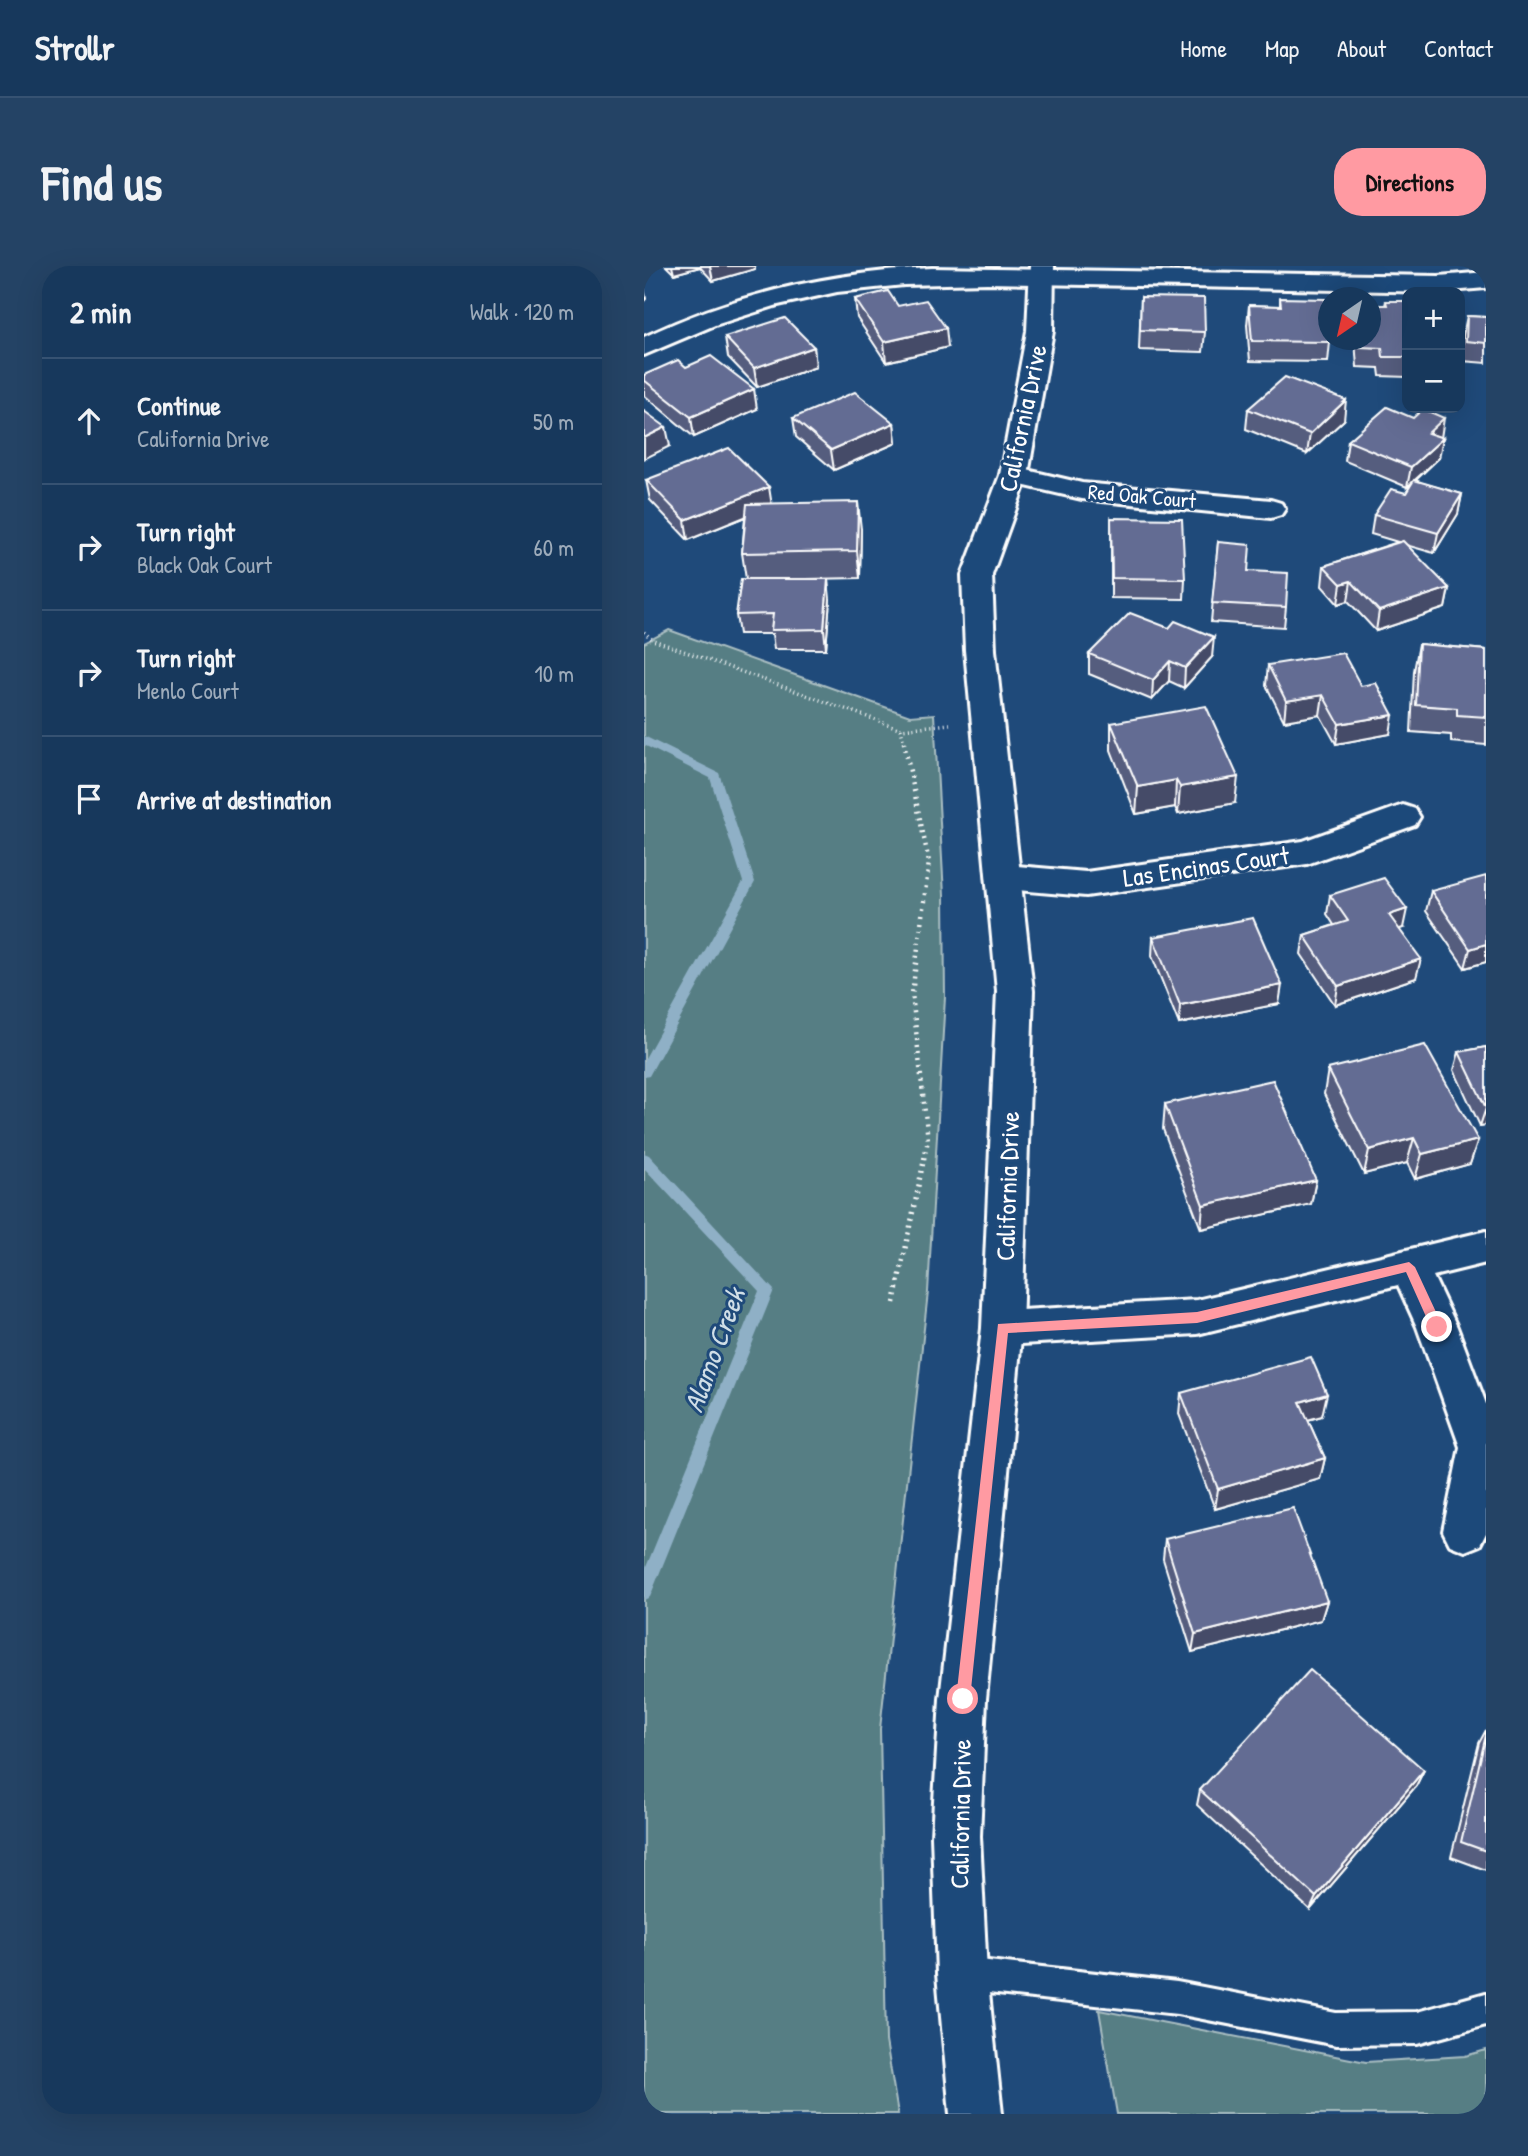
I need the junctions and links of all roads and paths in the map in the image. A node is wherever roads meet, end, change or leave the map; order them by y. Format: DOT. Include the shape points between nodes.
graph roads {
  1 [pos="1042,271"];
  2 [pos="1486,280"];
  3 [pos="644,347"];
  4 [pos="1014,475"];
  5 [pos="1271,509"];
  6 [pos="644,632"];
  7 [pos="987,721"];
  8 [pos="901,729"];
  9 [pos="1403,817"];
  10 [pos="1004,877"];
  11 [pos="1486,1247"];
  12 [pos="1409,1267"];
  13 [pos="894,1303"];
  14 [pos="1002,1328"];
  15 [pos="1465,1531"];
  16 [pos="962,1974"];
  17 [pos="1486,2009"];
  18 [pos="976,2114"];
  1 -- 2 [label="street" via="1123,280"];
  1 -- 3 [label="street" via="834,285 748,304 683,327"];
  1 -- 4 [label="street, California Drive" via="1040,331"];
  4 -- 5 [label="street, Red Oak Court" via="1082,491"];
  4 -- 7 [label="street, California Drive" via="977,575"];
  6 -- 8 [label="path" via="653,640"];
  7 -- 8 [label="path"];
  7 -- 10 [label="street, California Drive"];
  8 -- 13 [label="path" via="929,862 912,994 928,1140"];
  9 -- 10 [label="street, Las Encinas Court" via="1307,852 1086,884"];
  10 -- 14 [label="street, California Drive" via="1015,990"];
  11 -- 12 [label="street"];
  12 -- 14 [label="street" via="1197,1317"];
  12 -- 15 [label="street" via="1437,1327 1481,1447"];
  14 -- 16 [label="street, California Drive" via="963,1699 956,1836"];
  16 -- 17 [label="lane" via="1177,1998 1336,2029 1417,2028"];
  16 -- 18 [label="street, California Drive"];
}
